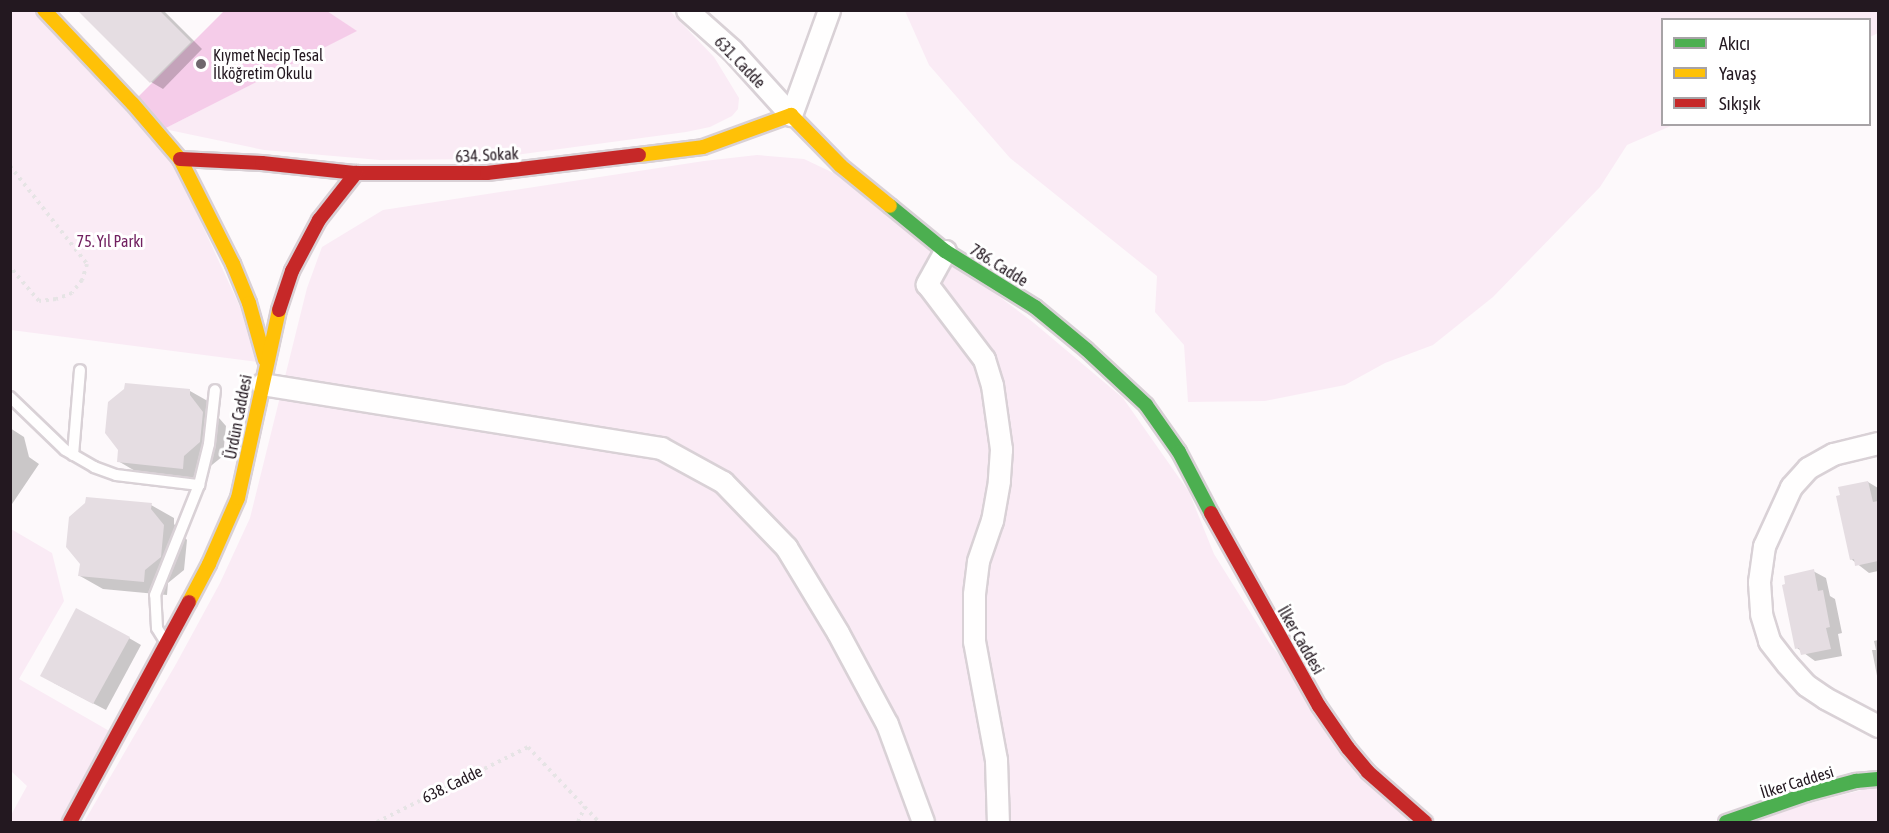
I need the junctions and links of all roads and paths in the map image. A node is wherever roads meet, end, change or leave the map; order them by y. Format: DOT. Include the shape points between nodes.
graph roads {
  1 [pos="44,10"];
  2 [pos="687,10"];
  3 [pos="829,10"];
  4 [pos="791,115"];
  5 [pos="180,159"];
  6 [pos="10,166"];
  7 [pos="356,173"];
  8 [pos="945,251"];
  9 [pos="10,267"];
  10 [pos="80,370"];
  11 [pos="264,373"];
  12 [pos="215,390"];
  13 [pos="10,397"];
  14 [pos="1878,443"];
  15 [pos="1179,452"];
  16 [pos="73,455"];
  17 [pos="198,485"];
  18 [pos="168,646"];
  19 [pos="1878,726"];
  20 [pos="1878,779"];
  21 [pos="585,806"];
  22 [pos="70,822"];
  23 [pos="377,822"];
  24 [pos="578,822"];
  25 [pos="599,822"];
  26 [pos="923,822"];
  27 [pos="998,822"];
  28 [pos="1425,822"];
  29 [pos="1726,822"];
  1 -- 5 [label="main road, Ürdün Caddesi"];
  2 -- 4 [label="street, 631. Cadde" via="732,50"];
  3 -- 4 [label="street"];
  4 -- 7 [label="main road, 634. Sokak" via="703,147 487,174"];
  4 -- 8 [label="main road, 786. Cadde" via="841,166"];
  5 -- 7 [label="main road, 634. Sokak" via="261,162"];
  5 -- 11 [label="main road, Ürdün Caddesi" via="249,303"];
  6 -- 9 [label="path" via="87,264 72,293 39,301"];
  7 -- 11 [label="main road" via="301,252 280,305"];
  8 -- 15 [label="main road, 786. Cadde" via="1035,307 1087,350 1146,405"];
  8 -- 27 [label="street" via="927,284 984,359 992,385 1001,449 992,520 978,561 974,641 996,760"];
  10 -- 16 [label="lane"];
  11 -- 18 [label="main road, Ürdün Caddesi" via="238,498"];
  11 -- 26 [label="street" via="661,448 723,482 786,547 838,633 886,724"];
  12 -- 17 [label="lane" via="209,444"];
  13 -- 16 [label="lane"];
  14 -- 19 [label="street" via="1833,454 1808,468 1791,487 1764,546 1759,582 1761,614 1769,641 1787,664 1825,698"];
  15 -- 28 [label="main road, İlker Caddesi" via="1319,706 1368,772"];
  16 -- 17 [label="lane" via="116,475"];
  17 -- 18 [label="lane" via="154,595 157,628"];
  18 -- 22 [label="main road, Ürdün Caddesi"];
  20 -- 29 [label="main road, İlker Caddesi" via="1807,794"];
  21 -- 23 [label="path, 638. Cadde" via="528,747"];
  21 -- 24 [label="path"];
  21 -- 25 [label="path"];
}
